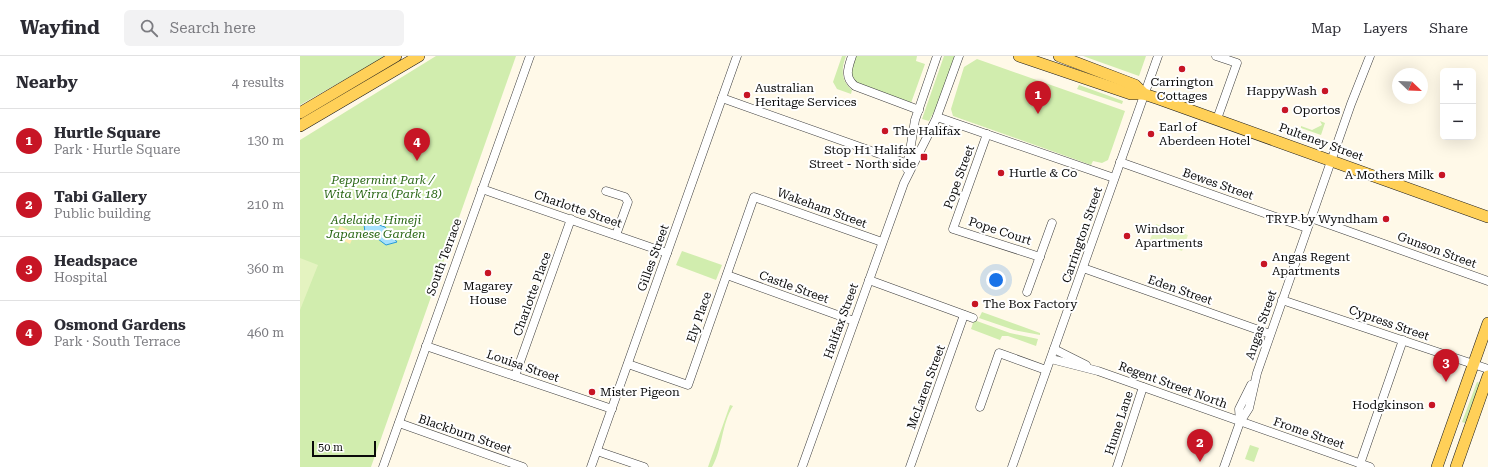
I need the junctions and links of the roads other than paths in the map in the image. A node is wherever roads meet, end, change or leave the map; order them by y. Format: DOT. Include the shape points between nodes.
graph roads {
  1 [pos="396,56"];
  2 [pos="419,56"];
  3 [pos="530,56"];
  4 [pos="737,56"];
  5 [pos="852,56"];
  6 [pos="937,56"];
  7 [pos="959,56"];
  8 [pos="1019,56"];
  9 [pos="1059,56"];
  10 [pos="1158,56"];
  11 [pos="1216,56"];
  12 [pos="1364,56"];
  13 [pos="1370,56"];
  14 [pos="1144,94"];
  15 [pos="722,98"];
  16 [pos="1350,104"];
  17 [pos="919,110"];
  18 [pos="300,113"];
  19 [pos="937,116"];
  20 [pos="1217,119"];
  21 [pos="300,126"];
  22 [pos="987,134"];
  23 [pos="1331,160"];
  24 [pos="1120,162"];
  25 [pos="908,164"];
  26 [pos="1114,178"];
  27 [pos="904,183"];
  28 [pos="482,189"];
  29 [pos="606,191"];
  30 [pos="754,197"];
  31 [pos="1488,217"];
  32 [pos="1311,218"];
  33 [pos="571,219"];
  34 [pos="1052,223"];
  35 [pos="1307,228"];
  36 [pos="954,229"];
  37 [pos="616,235"];
  38 [pos="882,242"];
  39 [pos="667,253"];
  40 [pos="1040,257"];
  41 [pos="1083,268"];
  42 [pos="727,275"];
  43 [pos="869,280"];
  44 [pos="1488,281"];
  45 [pos="1027,292"];
  46 [pos="1282,300"];
  47 [pos="964,315"];
  48 [pos="973,318"];
  49 [pos="854,321"];
  50 [pos="1488,323"];
  51 [pos="1270,334"];
  52 [pos="1403,340"];
  53 [pos="426,346"];
  54 [pos="1054,349"];
  55 [pos="1051,359"];
  56 [pos="628,364"];
  57 [pos="1474,364"];
  58 [pos="1488,369"];
  59 [pos="1046,370"];
  60 [pos="1098,371"];
  61 [pos="514,376"];
  62 [pos="1488,376"];
  63 [pos="1143,387"];
  64 [pos="980,407"];
  65 [pos="612,409"];
  66 [pos="1240,422"];
  67 [pos="399,423"];
  68 [pos="597,451"];
  69 [pos="1360,464"];
  70 [pos="383,467"];
  71 [pos="524,467"];
  72 [pos="591,467"];
  73 [pos="644,467"];
  74 [pos="802,467"];
  75 [pos="910,467"];
  76 [pos="1012,467"];
  77 [pos="1117,467"];
  78 [pos="1224,467"];
  79 [pos="1370,467"];
  80 [pos="1437,467"];
  81 [pos="1456,467"];
  1 -- 18 [label="main road"];
  2 -- 21 [label="main road"];
  3 -- 28 [label="street, South Terrace"];
  4 -- 15 [label="street, Gilles Street"];
  5 -- 17 [label="street" via="847,75 855,86"];
  6 -- 17 [label="street, Halifax Street"];
  7 -- 19 [label="street, Halifax Street"];
  8 -- 14 [label="main road, Pulteney Street" via="1131,94"];
  9 -- 14 [label="main road, Pulteney Street" via="1134,85"];
  10 -- 14 [label="street, Carrington Street"];
  11 -- 20 [label="street" via="1237,63"];
  12 -- 16 [label="street, Angas Street"];
  13 -- 16 [label="street, Angas Street"];
  14 -- 20 [label="main road, Pulteney Street"];
  14 -- 24 [label="street, Carrington Street"];
  15 -- 25 [label="street"];
  15 -- 39 [label="street, Gilles Street"];
  16 -- 23 [label="street, Angas Street"];
  17 -- 25 [label="street, Halifax Street"];
  19 -- 22 [label="street"];
  19 -- 27 [label="street, Halifax Street"];
  20 -- 23 [label="main road, Pulteney Street"];
  22 -- 26 [label="street"];
  22 -- 36 [label="street, Pope Street"];
  23 -- 31 [label="main road, Pulteney Street"];
  23 -- 32 [label="street, Angas Street"];
  24 -- 26 [label="street, Carrington Street"];
  24 -- 35 [label="street, Bewes Street"];
  25 -- 27 [label="street, Halifax Street"];
  26 -- 41 [label="street, Carrington Street"];
  27 -- 38 [label="street, Halifax Street"];
  28 -- 33 [label="street, Charlotte Street"];
  28 -- 53 [label="street, South Terrace"];
  29 -- 37 [label="street" via="625,197 628,202"];
  30 -- 38 [label="street, Wakeham Street"];
  30 -- 42 [label="street, Ely Place"];
  32 -- 35 [label="street, Angas Street"];
  32 -- 44 [label="street, Gunson Street"];
  33 -- 37 [label="street, Charlotte Street"];
  33 -- 61 [label="street, Charlotte Place"];
  34 -- 40 [label="street, Pope Court"];
  35 -- 46 [label="street, Angas Street"];
  36 -- 40 [label="street, Pope Court"];
  37 -- 39 [label="street, Charlotte Street"];
  38 -- 43 [label="street, Halifax Street"];
  39 -- 56 [label="street, Gilles Street"];
  40 -- 45 [label="street, Pope Court"];
  41 -- 51 [label="street, Eden Street"];
  41 -- 54 [label="street, Carrington Street"];
  42 -- 49 [label="street, Castle Street"];
  42 -- 56 [label="street, Ely Place" via="688,384"];
  43 -- 47 [label="street"];
  43 -- 49 [label="street, Halifax Street"];
  46 -- 51 [label="street, Angas Street"];
  46 -- 52 [label="street, Cypress Street"];
  47 -- 48 [label="street"];
  47 -- 75 [label="street, McLaren Street"];
  49 -- 74 [label="street, Halifax Street"];
  50 -- 57 [label="main road"];
  51 -- 66 [label="street, Angas Street" via="1249,407"];
  52 -- 57 [label="street, Cypress Street"];
  52 -- 69 [label="street"];
  53 -- 61 [label="street, Louisa Street"];
  53 -- 67 [label="street, South Terrace"];
  54 -- 55 [label="street, Carrington Street"];
  54 -- 60 [label="street, Regent Street North"];
  55 -- 59 [label="street, Carrington Street"];
  55 -- 60 [label="street, Regent Street North"];
  56 -- 65 [label="street, Gilles Street"];
  57 -- 58 [label="street, Cypress Street"];
  57 -- 80 [label="main road"];
  59 -- 64 [label="street" via="1000,353"];
  59 -- 76 [label="street, Carrington Street"];
  60 -- 63 [label="street, Regent Street North"];
  61 -- 65 [label="street, Louisa Street"];
  62 -- 81 [label="main road"];
  63 -- 66 [label="street, Regent Street North"];
  63 -- 77 [label="street, Hume Lane"];
  65 -- 68 [label="street, Gilles Street"];
  66 -- 69 [label="street, Frome Street"];
  66 -- 78 [label="street, Angas Street"];
  67 -- 70 [label="street, South Terrace"];
  67 -- 71 [label="street, Blackburn Street"];
  68 -- 72 [label="street, Gilles Street"];
  68 -- 73 [label="street"];
  69 -- 79 [label="street, Frome Street"];
}
